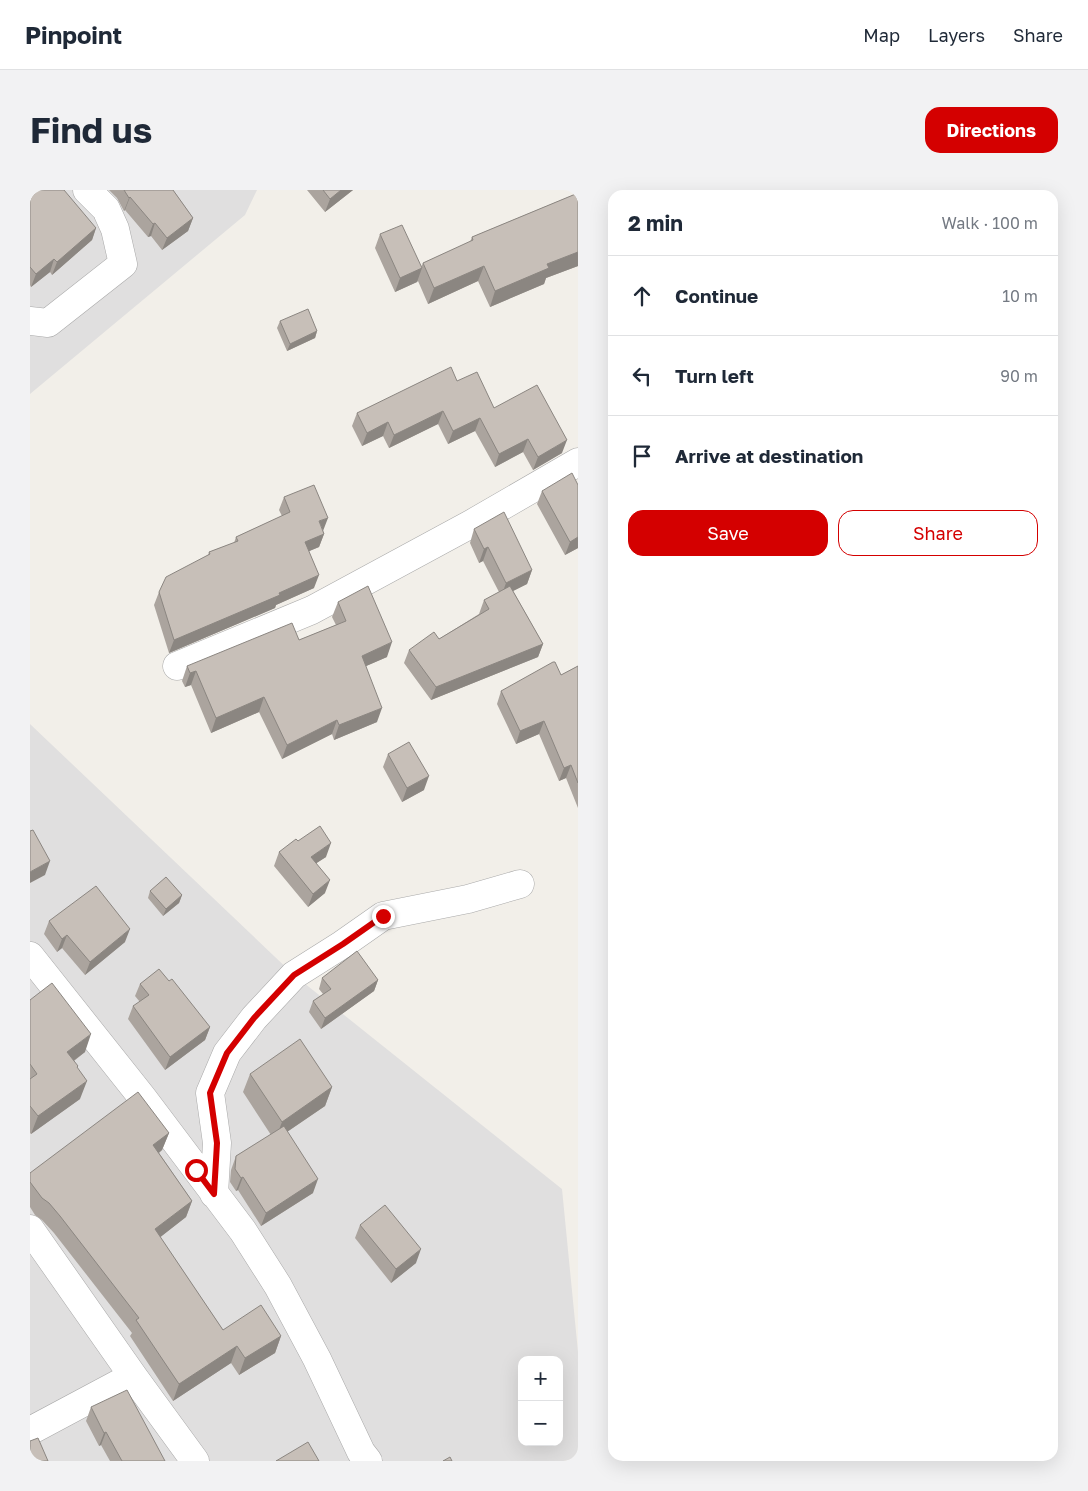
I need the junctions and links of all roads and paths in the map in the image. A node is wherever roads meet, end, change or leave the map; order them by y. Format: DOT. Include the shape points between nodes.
graph roads {
  1 [pos="87,190"];
  2 [pos="30,321"];
  3 [pos="578,462"];
  4 [pos="177,666"];
  5 [pos="520,884"];
  6 [pos="30,956"];
  7 [pos="214,1194"];
  8 [pos="30,1229"];
  9 [pos="133,1376"];
  10 [pos="30,1431"];
  11 [pos="195,1461"];
  12 [pos="368,1461"];
  1 -- 2 [label="street" via="106,210 123,264 48,323"];
  3 -- 4 [label="street" via="312,610"];
  5 -- 7 [label="street" via="468,899 383,916 294,975 227,1053 210,1093 217,1143"];
  6 -- 7 [label="street"];
  7 -- 12 [label="street" via="243,1231 278,1286"];
  8 -- 9 [label="street"];
  9 -- 10 [label="street"];
  9 -- 11 [label="street"];
}
